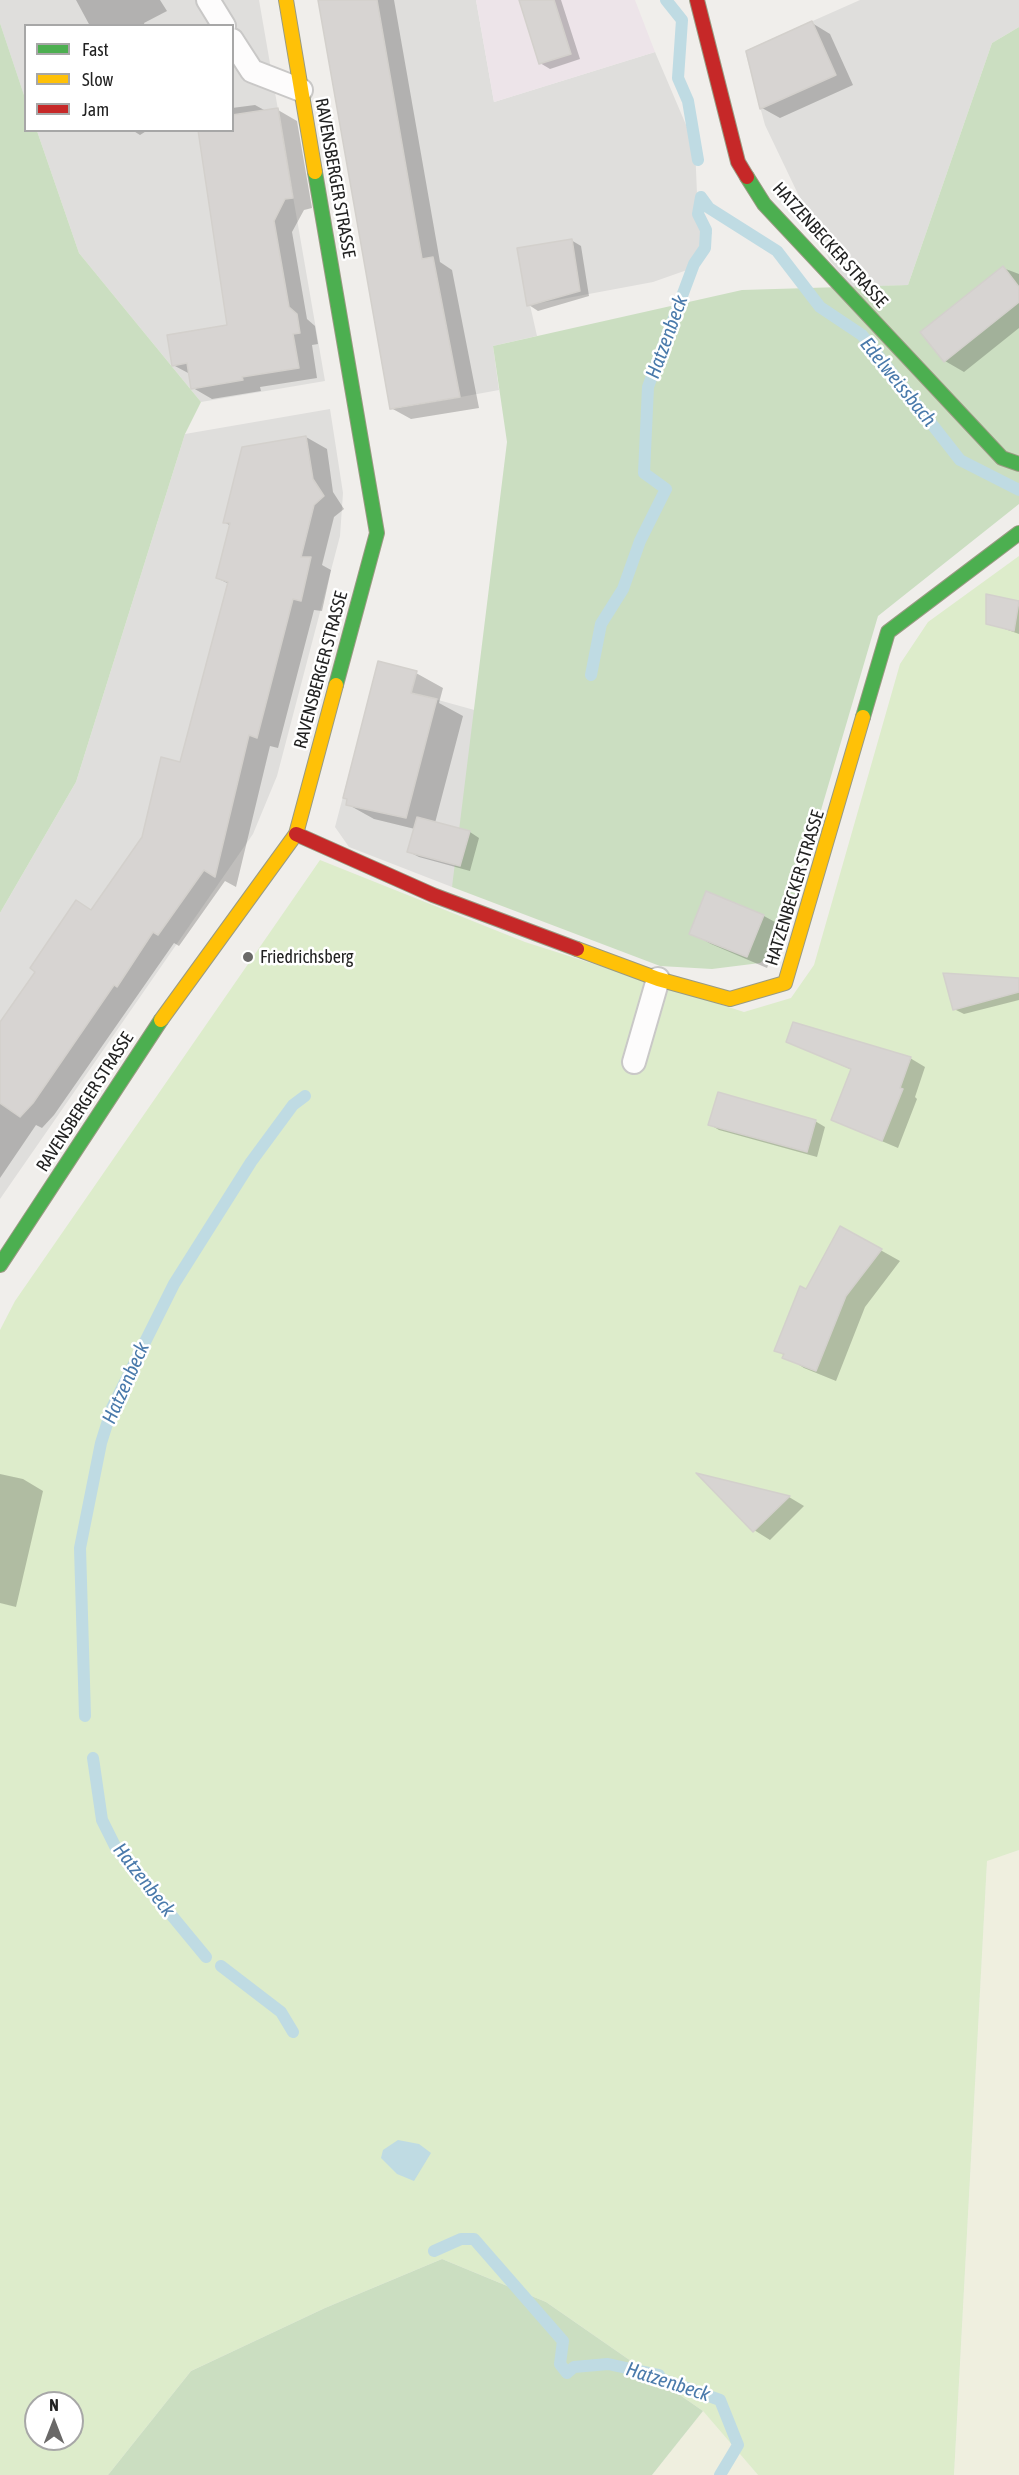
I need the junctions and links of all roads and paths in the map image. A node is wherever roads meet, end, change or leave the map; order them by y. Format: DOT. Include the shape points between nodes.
graph roads {
  1 [pos="208,0"];
  2 [pos="286,0"];
  3 [pos="697,0"];
  4 [pos="223,24"];
  5 [pos="234,43"];
  6 [pos="301,90"];
  7 [pos="1019,464"];
  8 [pos="1019,533"];
  9 [pos="296,834"];
  10 [pos="658,979"];
  11 [pos="634,1062"];
  12 [pos="0,1265"];
  1 -- 4 [label="lane"];
  2 -- 6 [label="street, RAVENSBERGER STRASSE"];
  3 -- 7 [label="street, HATZENBECKER STRASSE" via="738,162 764,204 1002,458"];
  5 -- 6 [label="lane" via="252,70"];
  6 -- 9 [label="street, RAVENSBERGER STRASSE" via="377,533"];
  8 -- 10 [label="street, HATZENBECKER STRASSE" via="888,632 785,983 730,999"];
  9 -- 10 [label="street, HATZENBECKER STRASSE" via="433,895"];
  9 -- 12 [label="street, RAVENSBERGER STRASSE" via="149,1036"];
  10 -- 11 [label="lane"];
}
